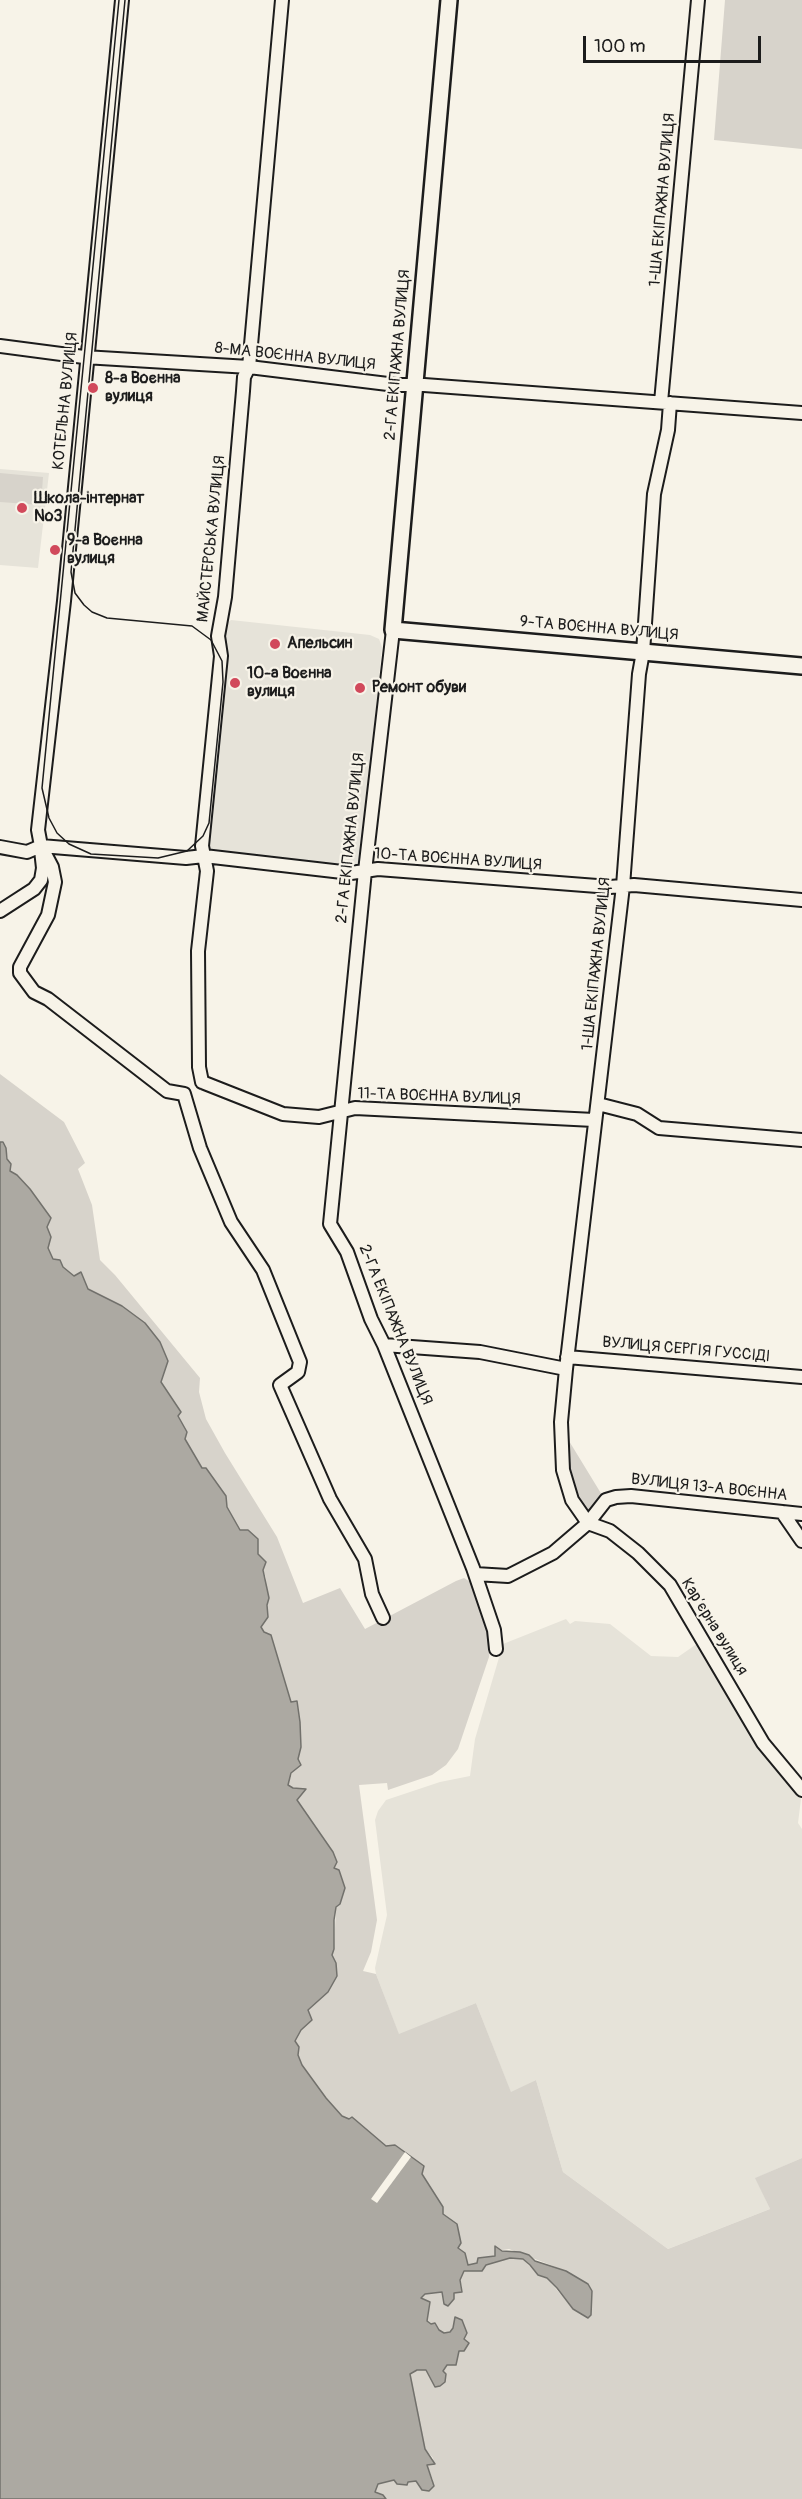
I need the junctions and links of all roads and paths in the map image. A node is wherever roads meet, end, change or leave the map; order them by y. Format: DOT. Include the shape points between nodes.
graph roads {
  1 [pos="122,0"];
  2 [pos="282,0"];
  3 [pos="449,0"];
  4 [pos="698,0"];
  5 [pos="0,346"];
  6 [pos="87,357"];
  7 [pos="249,367"];
  8 [pos="414,385"];
  9 [pos="666,402"];
  10 [pos="802,413"];
  11 [pos="393,630"];
  12 [pos="643,652"];
  13 [pos="802,666"];
  14 [pos="41,846"];
  15 [pos="0,847"];
  16 [pos="204,856"];
  17 [pos="365,871"];
  18 [pos="622,886"];
  19 [pos="802,900"];
  20 [pos="0,911"];
  21 [pos="202,1082"];
  22 [pos="184,1094"];
  23 [pos="598,1104"];
  24 [pos="342,1111"];
  25 [pos="594,1120"];
  26 [pos="802,1140"];
  27 [pos="384,1345"];
  28 [pos="566,1363"];
  29 [pos="802,1377"];
  30 [pos="782,1512"];
  31 [pos="802,1514"];
  32 [pos="588,1523"];
  33 [pos="802,1541"];
  34 [pos="475,1574"];
  35 [pos="383,1618"];
  36 [pos="496,1649"];
  37 [pos="802,1790"];
  1 -- 6 [label="street, КОТЕЛЬНА ВУЛИЦЯ"];
  2 -- 7 [label="street, МАЙСТЕРСЬКА ВУЛИЦЯ"];
  3 -- 8 [label="street, 2-ГА ЕКІПАЖНА ВУЛИЦЯ"];
  4 -- 9 [label="street, 1-ША ЕКІПАЖНА ВУЛИЦЯ"];
  5 -- 6 [label="street, 8-МА ВОЄННА ВУЛИЦЯ"];
  6 -- 7 [label="street, 8-МА ВОЄННА ВУЛИЦЯ"];
  6 -- 14 [label="street, КОТЕЛЬНА ВУЛИЦЯ" via="38,830"];
  7 -- 8 [label="street, 8-МА ВОЄННА ВУЛИЦЯ"];
  7 -- 16 [label="street, МАЙСТЕРСЬКА ВУЛИЦЯ" via="244,377 225,597 218,636 221,656"];
  8 -- 9 [label="street, 8-МА ВОЄННА ВУЛИЦЯ"];
  8 -- 11 [label="street, 2-ГА ЕКІПАЖНА ВУЛИЦЯ"];
  9 -- 10 [label="street, 8-МА ВОЄННА ВУЛИЦЯ"];
  9 -- 12 [label="street, 1-ША ЕКІПАЖНА ВУЛИЦЯ" via="668,430 654,494"];
  11 -- 12 [label="street, 9-ТА ВОЄННА ВУЛИЦЯ"];
  11 -- 17 [label="street, 2-ГА ЕКІПАЖНА ВУЛИЦЯ"];
  12 -- 13 [label="street, 9-ТА ВОЄННА ВУЛИЦЯ"];
  12 -- 18 [label="street, 1-ША ЕКІПАЖНА ВУЛИЦЯ"];
  14 -- 15 [label="street, 10-ТА ВОЄННА ВУЛИЦЯ" via="27,852"];
  14 -- 16 [label="street, 10-ТА ВОЄННА ВУЛИЦЯ" via="186,858"];
  14 -- 20 [label="street" via="41,880"];
  14 -- 22 [label="street, КОТЕЛЬНА ВУЛИЦЯ" via="56,882 48,915 20,967 21,973 34,992 167,1091"];
  16 -- 17 [label="street, 10-ТА ВОЄННА ВУЛИЦЯ" via="351,873"];
  16 -- 21 [label="street, МАЙСТЕРСЬКА ВУЛИЦЯ" via="207,871 198,951"];
  17 -- 18 [label="street, 10-ТА ВОЄННА ВУЛИЦЯ"];
  17 -- 24 [label="street, 2-ГА ЕКІПАЖНА ВУЛИЦЯ"];
  18 -- 19 [label="street, 10-ТА ВОЄННА ВУЛИЦЯ"];
  18 -- 23 [label="street, 1-ША ЕКІПАЖНА ВУЛИЦЯ"];
  21 -- 22 [label="street"];
  21 -- 24 [label="street, 11-ТА ВОЄННА ВУЛИЦЯ" via="283,1114 319,1117"];
  22 -- 35 [label="street" via="200,1148 231,1222 263,1270 300,1362 298,1372 280,1385 330,1499 365,1559 372,1594"];
  23 -- 25 [label="street, 1-ША ЕКІПАЖНА ВУЛИЦЯ"];
  23 -- 26 [label="street" via="636,1114 659,1128"];
  24 -- 25 [label="street, 11-ТА ВОЄННА ВУЛИЦЯ" via="354,1108"];
  24 -- 27 [label="street, 2-ГА ЕКІПАЖНА ВУЛИЦЯ" via="330,1224 347,1252"];
  25 -- 28 [label="street, 1-ША ЕКІПАЖНА ВУЛИЦЯ"];
  27 -- 28 [label="street, ВУЛИЦЯ СЕРГІЯ ГУССІДІ"];
  27 -- 34 [label="street, 2-ГА ЕКІПАЖНА ВУЛИЦЯ"];
  28 -- 29 [label="street, ВУЛИЦЯ СЕРГІЯ ГУССІДІ"];
  28 -- 32 [label="street, 1-ША ЕКІПАЖНА ВУЛИЦЯ" via="561,1453 572,1500"];
  30 -- 31 [label="street, ВУЛИЦЯ 13-А ВОЄННА"];
  30 -- 32 [label="street, ВУЛИЦЯ 13-А ВОЄННА" via="632,1496 606,1500"];
  30 -- 33 [label="street"];
  32 -- 34 [label="street" via="553,1553 508,1576"];
  32 -- 37 [label="street, Карʼєрна вулиця" via="610,1531 670,1586 763,1743"];
  34 -- 36 [label="street, 2-ГА ЕКІПАЖНА ВУЛИЦЯ" via="494,1630"];
}
